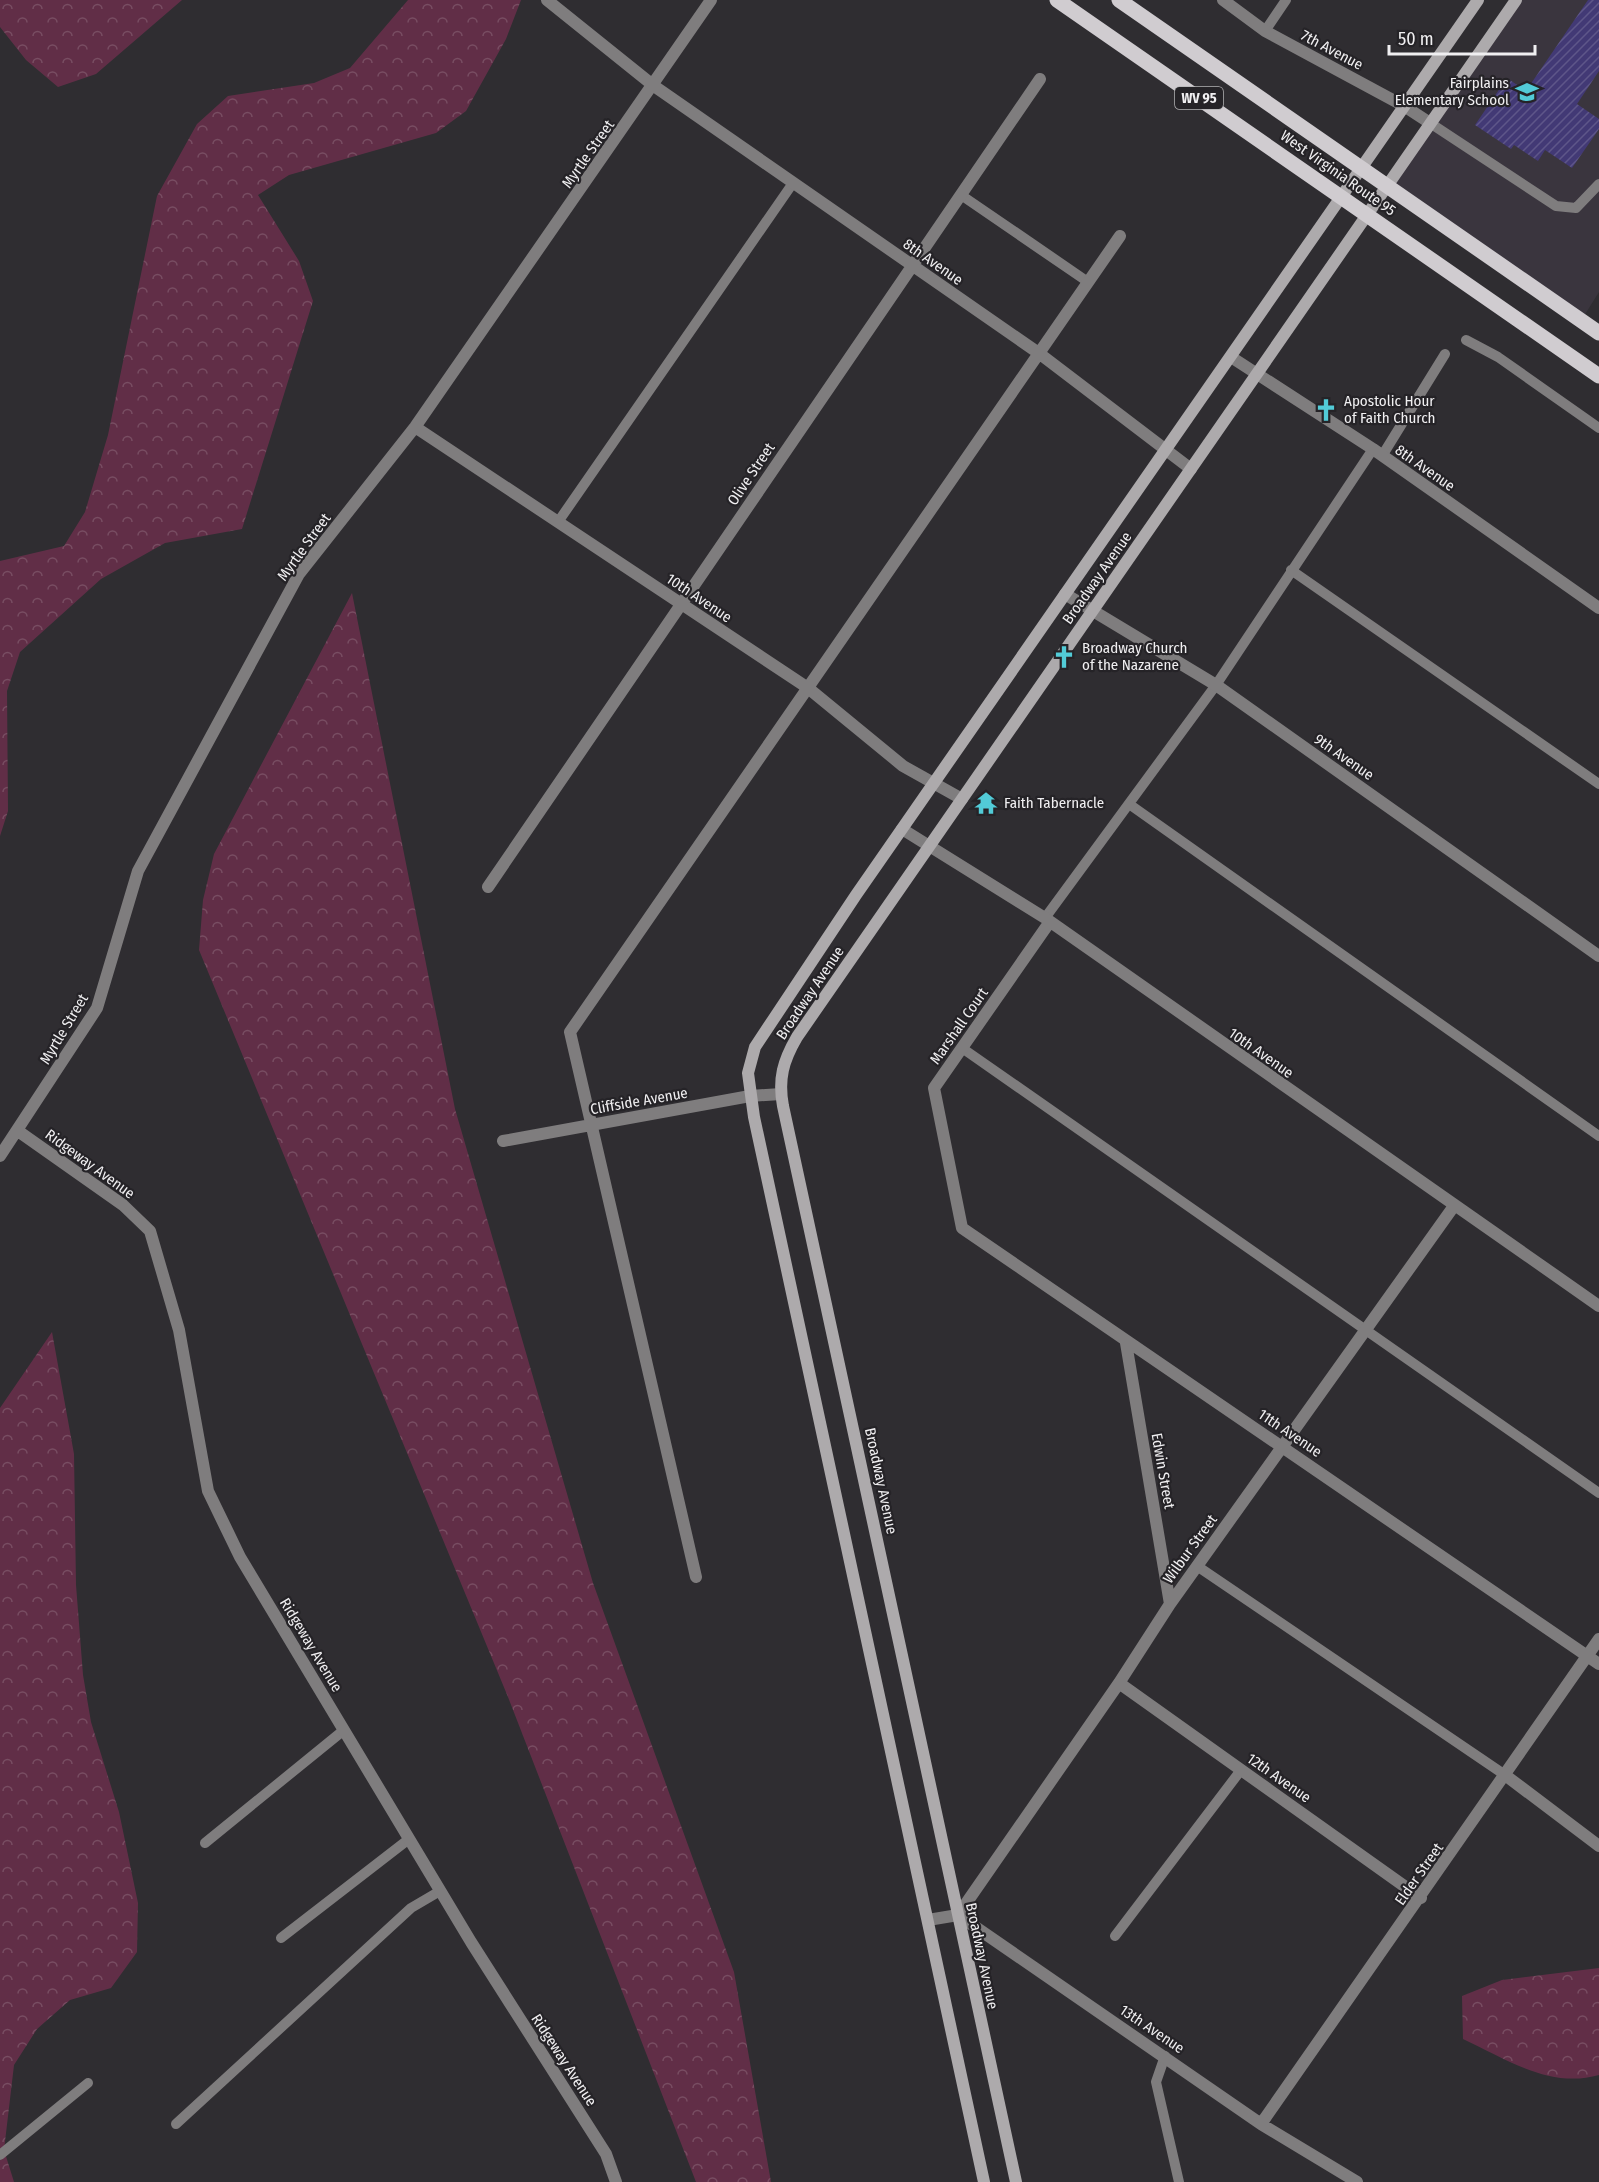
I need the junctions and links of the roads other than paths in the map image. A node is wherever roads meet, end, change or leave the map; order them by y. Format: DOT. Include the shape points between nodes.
graph roads {
  1 [pos="547,0"];
  2 [pos="711,0"];
  3 [pos="1057,0"];
  4 [pos="1119,0"];
  5 [pos="1223,0"];
  6 [pos="1286,0"];
  7 [pos="1478,0"];
  8 [pos="1516,0"];
  9 [pos="1265,31"];
  10 [pos="1040,79"];
  11 [pos="654,86"];
  12 [pos="1404,106"];
  13 [pos="1430,123"];
  14 [pos="1361,168"];
  15 [pos="793,183"];
  16 [pos="1599,184"];
  17 [pos="1387,186"];
  18 [pos="961,195"];
  19 [pos="1341,197"];
  20 [pos="1367,215"];
  21 [pos="1120,236"];
  22 [pos="912,266"];
  23 [pos="1088,282"];
  24 [pos="1599,333"];
  25 [pos="1466,340"];
  26 [pos="1040,354"];
  27 [pos="1445,354"];
  28 [pos="1231,357"];
  29 [pos="1257,374"];
  30 [pos="1599,376"];
  31 [pos="415,427"];
  32 [pos="1599,428"];
  33 [pos="1165,451"];
  34 [pos="1377,453"];
  35 [pos="1191,469"];
  36 [pos="558,522"];
  37 [pos="1291,570"];
  38 [pos="1065,594"];
  39 [pos="681,604"];
  40 [pos="1599,608"];
  41 [pos="1092,611"];
  42 [pos="1216,685"];
  43 [pos="808,688"];
  44 [pos="936,782"];
  45 [pos="1599,784"];
  46 [pos="962,799"];
  47 [pos="1129,804"];
  48 [pos="902,829"];
  49 [pos="929,847"];
  50 [pos="488,887"];
  51 [pos="1047,921"];
  52 [pos="1599,956"];
  53 [pos="962,1048"];
  54 [pos="781,1094"];
  55 [pos="750,1096"];
  56 [pos="593,1124"];
  57 [pos="18,1131"];
  58 [pos="1599,1136"];
  59 [pos="502,1141"];
  60 [pos="0,1156"];
  61 [pos="1454,1206"];
  62 [pos="962,1228"];
  63 [pos="1599,1306"];
  64 [pos="1365,1331"];
  65 [pos="1126,1343"];
  66 [pos="1283,1446"];
  67 [pos="1599,1493"];
  68 [pos="1197,1566"];
  69 [pos="696,1577"];
  70 [pos="1170,1604"];
  71 [pos="1599,1639"];
  72 [pos="1587,1657"];
  73 [pos="1599,1664"];
  74 [pos="1119,1683"];
  75 [pos="344,1730"];
  76 [pos="1241,1770"];
  77 [pos="1505,1775"];
  78 [pos="409,1839"];
  79 [pos="205,1844"];
  80 [pos="1599,1846"];
  81 [pos="440,1891"];
  82 [pos="1421,1898"];
  83 [pos="958,1915"];
  84 [pos="928,1920"];
  85 [pos="1115,1936"];
  86 [pos="281,1938"];
  87 [pos="1165,2056"];
  88 [pos="88,2084"];
  89 [pos="176,2124"];
  90 [pos="1262,2124"];
  91 [pos="0,2155"];
  92 [pos="616,2182"];
  93 [pos="984,2182"];
  94 [pos="1016,2182"];
  95 [pos="1179,2182"];
  96 [pos="1357,2182"];
  1 -- 11 [label="street, 8th Avenue"];
  2 -- 11 [label="street, Myrtle Street"];
  3 -- 19 [label="main road, West Virginia Route 95 / WV 95"];
  4 -- 14 [label="main road, West Virginia Route 95 / WV 95"];
  5 -- 9 [label="street, 7th Avenue"];
  6 -- 9 [label="lane"];
  7 -- 12 [label="main road, Broadway Avenue"];
  8 -- 13 [label="main road, Broadway Avenue"];
  9 -- 12 [label="street, 7th Avenue"];
  10 -- 18 [label="street, Olive Street"];
  11 -- 15 [label="street, 8th Avenue"];
  11 -- 31 [label="street, Myrtle Street"];
  12 -- 13 [label="street, 7th Avenue"];
  12 -- 14 [label="main road, Broadway Avenue"];
  13 -- 16 [label="lane" via="1556,206 1576,208"];
  13 -- 17 [label="main road, Broadway Avenue"];
  14 -- 17 [label="main road, West Virginia Route 95 / WV 95"];
  14 -- 19 [label="main road, Broadway Avenue"];
  15 -- 22 [label="street, 8th Avenue"];
  15 -- 36 [label="lane"];
  17 -- 20 [label="main road, Broadway Avenue"];
  17 -- 24 [label="main road, West Virginia Route 95 / WV 95"];
  18 -- 22 [label="street, Olive Street"];
  18 -- 23 [label="lane"];
  19 -- 20 [label="main road, West Virginia Route 95 / WV 95"];
  19 -- 28 [label="main road, Broadway Avenue"];
  20 -- 29 [label="main road, Broadway Avenue"];
  20 -- 30 [label="main road, West Virginia Route 95 / WV 95"];
  21 -- 23 [label="street"];
  22 -- 26 [label="street, 8th Avenue"];
  22 -- 39 [label="street, Olive Street"];
  23 -- 26 [label="street"];
  25 -- 32 [label="lane" via="1498,357"];
  26 -- 33 [label="street, 8th Avenue"];
  26 -- 43 [label="street"];
  27 -- 34 [label="lane"];
  28 -- 29 [label="street, 8th Avenue"];
  28 -- 33 [label="main road, Broadway Avenue"];
  29 -- 34 [label="street, 8th Avenue"];
  29 -- 35 [label="main road, Broadway Avenue"];
  31 -- 36 [label="street, 10th Avenue"];
  31 -- 57 [label="street, Myrtle Street" via="299,574 138,871 97,1008"];
  33 -- 35 [label="street, 8th Avenue"];
  33 -- 38 [label="main road, Broadway Avenue"];
  34 -- 37 [label="lane"];
  34 -- 40 [label="street, 8th Avenue"];
  35 -- 41 [label="main road, Broadway Avenue"];
  36 -- 39 [label="street, 10th Avenue"];
  37 -- 42 [label="lane"];
  37 -- 45 [label="lane"];
  38 -- 41 [label="street, 9th Avenue"];
  38 -- 44 [label="main road, Broadway Avenue"];
  39 -- 43 [label="street, 10th Avenue"];
  39 -- 50 [label="street, Olive Street"];
  41 -- 42 [label="street, 9th Avenue"];
  41 -- 46 [label="main road, Broadway Avenue"];
  42 -- 47 [label="lane"];
  42 -- 52 [label="street, 9th Avenue"];
  43 -- 44 [label="street, 10th Avenue" via="903,766"];
  43 -- 56 [label="street" via="570,1032"];
  44 -- 46 [label="street, 10th Avenue"];
  44 -- 48 [label="main road, Broadway Avenue"];
  46 -- 49 [label="main road, Broadway Avenue"];
  47 -- 51 [label="lane"];
  47 -- 58 [label="lane"];
  48 -- 49 [label="street, 10th Avenue"];
  48 -- 55 [label="main road, Broadway Avenue" via="763,1032 750,1060"];
  49 -- 51 [label="street, 10th Avenue"];
  49 -- 54 [label="main road, Broadway Avenue" via="789,1051 781,1073"];
  51 -- 53 [label="street, Marshall Court"];
  51 -- 61 [label="street, 10th Avenue"];
  53 -- 62 [label="street, Marshall Court" via="934,1088"];
  53 -- 64 [label="lane"];
  54 -- 55 [label="street, Cliffside Avenue"];
  54 -- 83 [label="main road, Broadway Avenue"];
  55 -- 56 [label="street, Cliffside Avenue"];
  55 -- 84 [label="main road, Broadway Avenue"];
  56 -- 59 [label="street, Cliffside Avenue"];
  56 -- 69 [label="street"];
  57 -- 60 [label="street, Myrtle Street"];
  57 -- 75 [label="street, Ridgeway Avenue" via="123,1205 150,1231 179,1330 208,1491 240,1557"];
  61 -- 63 [label="street, 10th Avenue"];
  61 -- 64 [label="street, Wilbur Street"];
  62 -- 65 [label="street, 11th Avenue"];
  64 -- 66 [label="street, Wilbur Street"];
  64 -- 67 [label="lane"];
  65 -- 66 [label="street, 11th Avenue"];
  65 -- 70 [label="street, Edwin Street"];
  66 -- 68 [label="street, Wilbur Street"];
  66 -- 72 [label="street, 11th Avenue"];
  68 -- 70 [label="street, Wilbur Street"];
  68 -- 77 [label="lane"];
  70 -- 74 [label="street, Wilbur Street"];
  71 -- 72 [label="street, Elder Street"];
  72 -- 73 [label="street, 11th Avenue"];
  72 -- 77 [label="street, Elder Street"];
  74 -- 76 [label="street, 12th Avenue"];
  74 -- 83 [label="street, Wilbur Street"];
  75 -- 78 [label="street, Ridgeway Avenue"];
  75 -- 79 [label="lane"];
  76 -- 82 [label="street, 12th Avenue"];
  76 -- 85 [label="lane"];
  77 -- 80 [label="street"];
  77 -- 82 [label="street, Elder Street"];
  78 -- 81 [label="street, Ridgeway Avenue"];
  78 -- 86 [label="lane"];
  81 -- 89 [label="lane" via="411,1908"];
  81 -- 92 [label="street, Ridgeway Avenue" via="606,2154"];
  82 -- 90 [label="street, Elder Street"];
  83 -- 84 [label="street"];
  83 -- 87 [label="street, 13th Avenue"];
  83 -- 94 [label="main road, Broadway Avenue"];
  84 -- 93 [label="main road, Broadway Avenue"];
  87 -- 90 [label="street, 13th Avenue"];
  87 -- 95 [label="lane" via="1156,2082"];
  88 -- 91 [label="lane"];
  90 -- 96 [label="street, 13th Avenue"];
}
